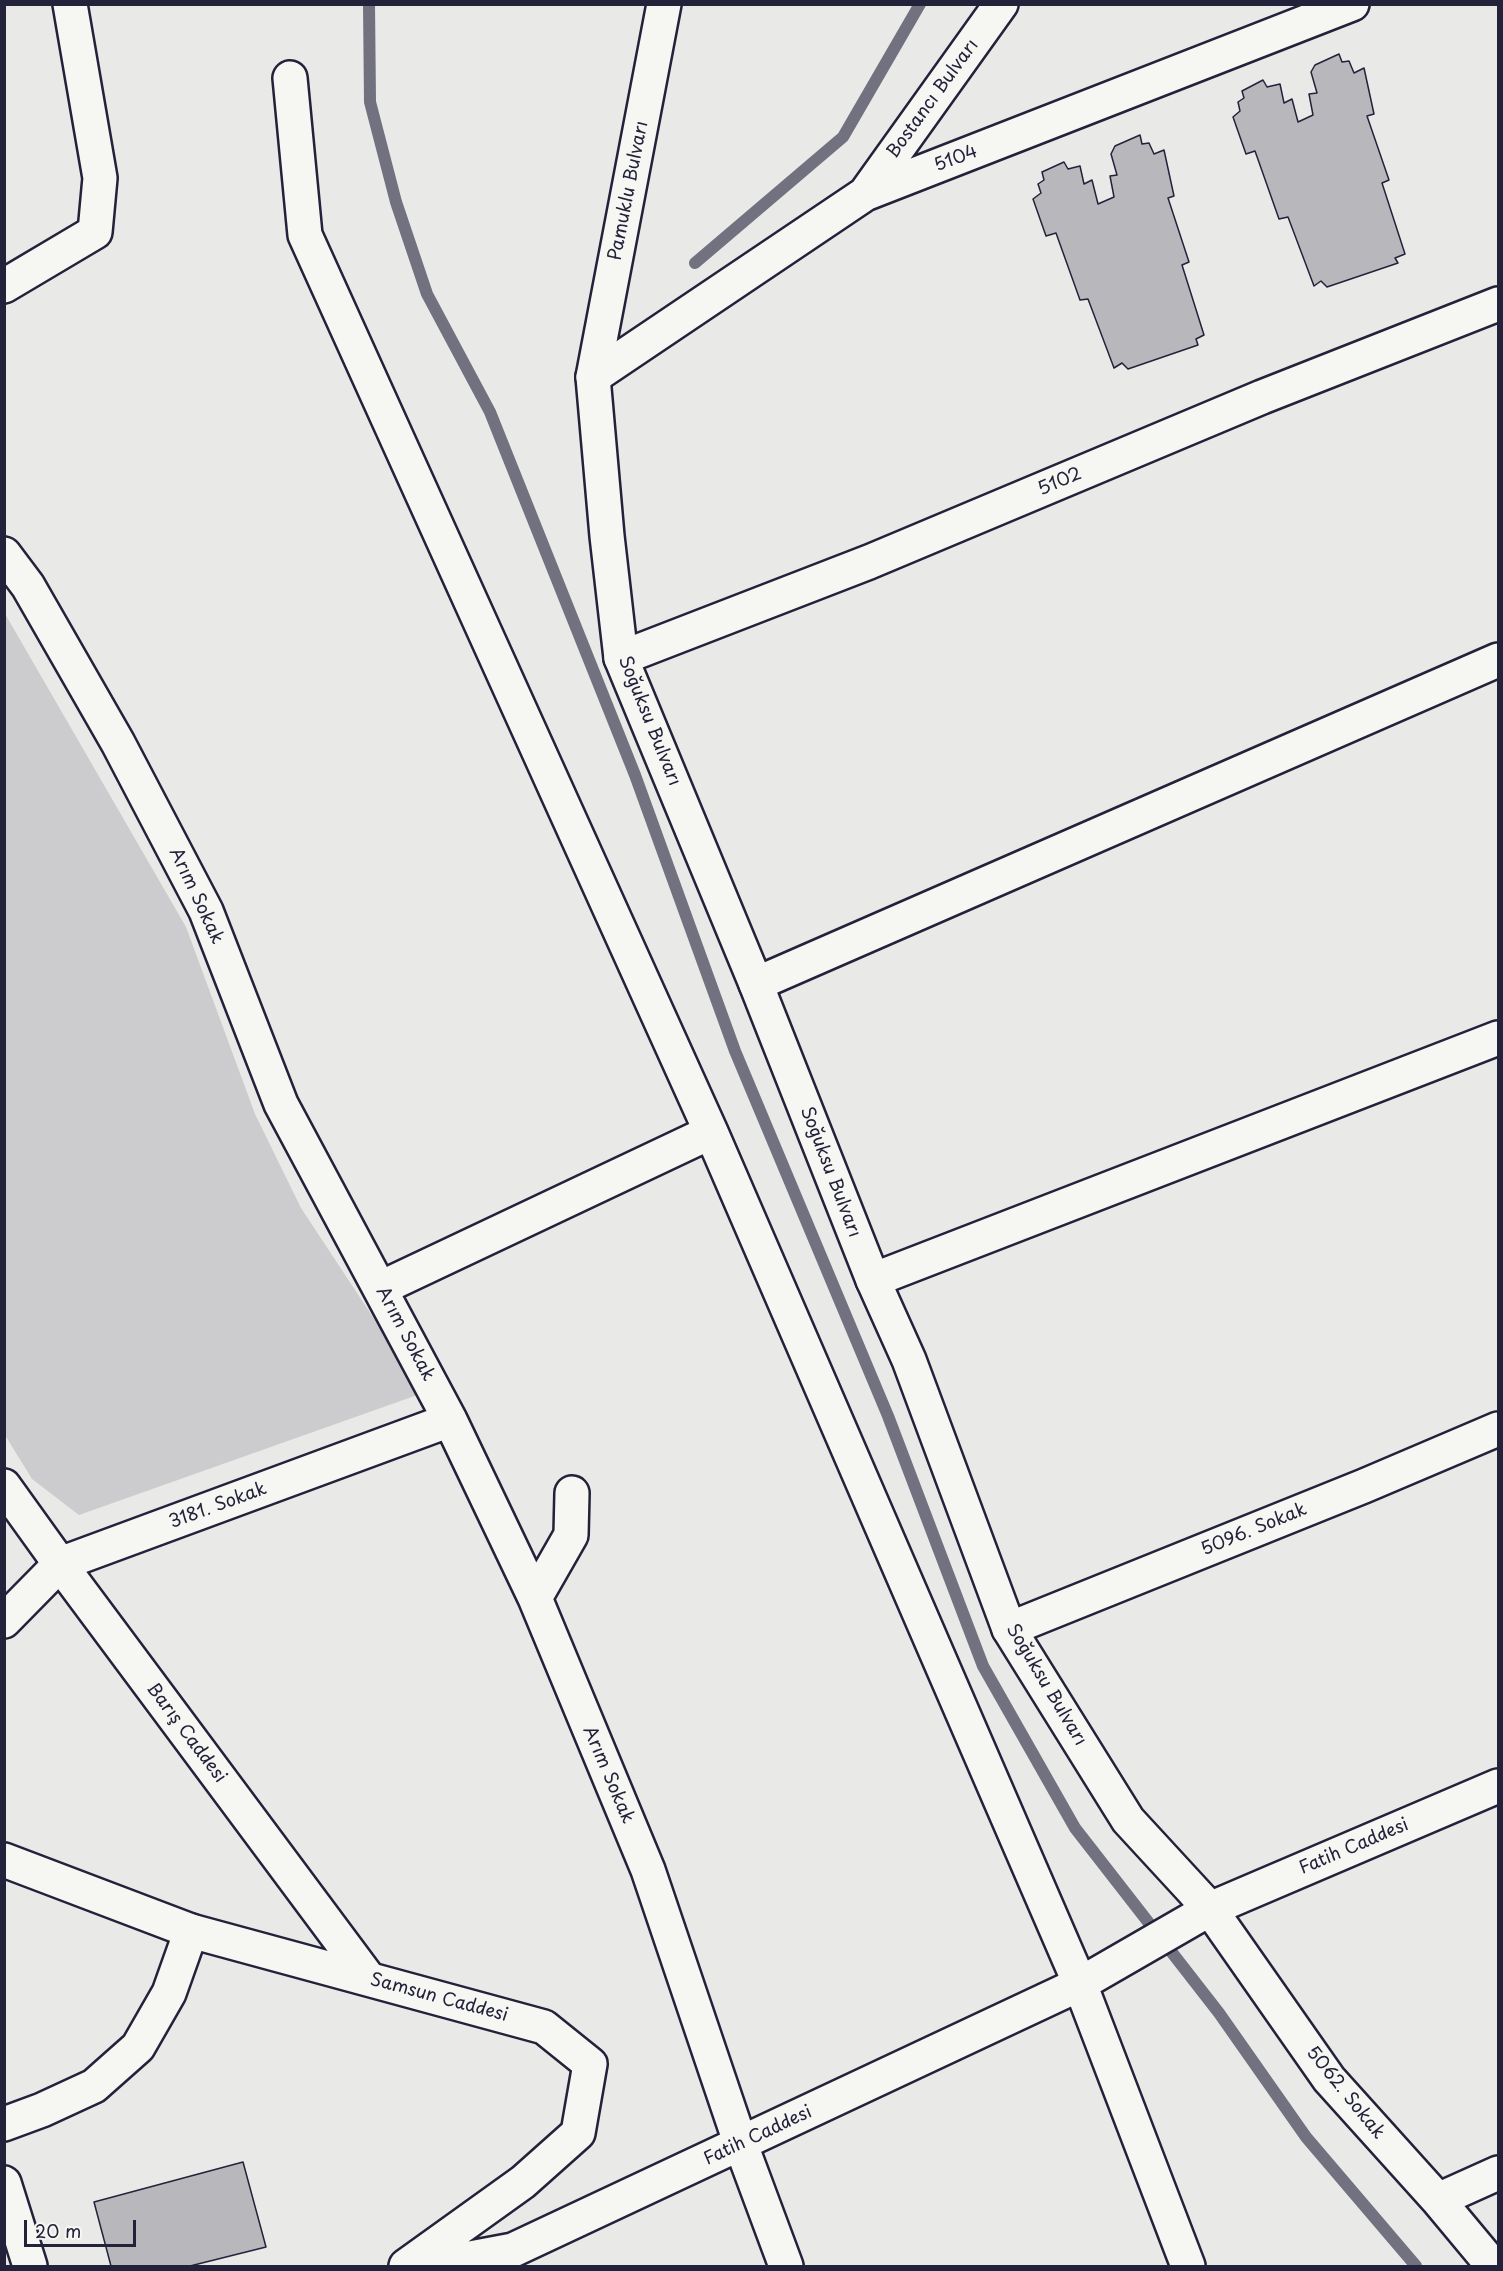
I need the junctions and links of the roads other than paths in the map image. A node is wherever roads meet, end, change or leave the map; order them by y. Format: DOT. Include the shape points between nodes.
graph roads {
  1 [pos="70,4"];
  2 [pos="664,4"];
  3 [pos="1001,4"];
  4 [pos="1352,4"];
  5 [pos="290,78"];
  6 [pos="865,194"];
  7 [pos="4,286"];
  8 [pos="1498,304"];
  9 [pos="593,378"];
  10 [pos="4,554"];
  11 [pos="621,658"];
  12 [pos="1498,660"];
  13 [pos="756,984"];
  14 [pos="1498,1038"];
  15 [pos="711,1132"];
  16 [pos="873,1280"];
  17 [pos="381,1288"];
  18 [pos="450,1420"];
  19 [pos="1498,1429"];
  20 [pos="4,1486"];
  21 [pos="572,1493"];
  22 [pos="60,1564"];
  23 [pos="535,1599"];
  24 [pos="4,1621"];
  25 [pos="1009,1629"];
  26 [pos="1498,1786"];
  27 [pos="4,1860"];
  28 [pos="1196,1917"];
  29 [pos="191,1931"];
  30 [pos="369,1979"];
  31 [pos="1080,1984"];
  32 [pos="4,2124"];
  33 [pos="741,2145"];
  34 [pos="1498,2173"];
  35 [pos="4,2183"];
  36 [pos="1438,2200"];
  37 [pos="468,2263"];
  38 [pos="30,2266"];
  39 [pos="406,2266"];
  40 [pos="428,2266"];
  41 [pos="786,2266"];
  42 [pos="1188,2266"];
  43 [pos="1493,2266"];
  1 -- 7 [label="street" via="100,178 95,232"];
  2 -- 9 [label="street, Pamuklu Bulvarı"];
  3 -- 6 [label="street, Bostancı Bulvarı"];
  4 -- 6 [label="street, 5104"];
  5 -- 15 [label="street" via="305,234"];
  6 -- 9 [label="street, 5104"];
  8 -- 11 [label="street, 5102" via="1262,397 869,562"];
  9 -- 11 [label="street, Soğuksu Bulvarı"];
  10 -- 17 [label="street, Arım Sokak" via="28,586 118,743 206,911 281,1104"];
  11 -- 13 [label="street, Soğuksu Bulvarı"];
  12 -- 13 [label="street"];
  13 -- 16 [label="street, Soğuksu Bulvarı"];
  14 -- 16 [label="street"];
  15 -- 17 [label="street"];
  15 -- 31 [label="street"];
  16 -- 25 [label="street, Soğuksu Bulvarı" via="909,1360"];
  17 -- 18 [label="street, Arım Sokak"];
  18 -- 22 [label="street, 3181. Sokak"];
  18 -- 23 [label="street, Arım Sokak"];
  19 -- 25 [label="street, 5096. Sokak"];
  20 -- 22 [label="street, Barış Caddesi"];
  21 -- 23 [label="street" via="570,1535"];
  22 -- 24 [label="street, 3181. Sokak"];
  22 -- 30 [label="street, Barış Caddesi"];
  23 -- 33 [label="street, Arım Sokak" via="648,1870"];
  25 -- 28 [label="street, Soğuksu Bulvarı" via="1128,1820"];
  26 -- 28 [label="street, Fatih Caddesi"];
  27 -- 29 [label="street, Samsun Caddesi"];
  28 -- 31 [label="street, Fatih Caddesi"];
  28 -- 36 [label="street, 5062. Sokak" via="1329,2079"];
  29 -- 30 [label="street, Samsun Caddesi"];
  29 -- 32 [label="street" via="169,1993 138,2047 94,2086"];
  30 -- 39 [label="street, Samsun Caddesi" via="544,2027 590,2064 578,2133 523,2182"];
  31 -- 33 [label="street, Fatih Caddesi"];
  31 -- 42 [label="street"];
  33 -- 37 [label="street, Fatih Caddesi" via="513,2250"];
  33 -- 41 [label="street, Arım Sokak"];
  34 -- 36 [label="street"];
  35 -- 38 [label="street"];
  36 -- 43 [label="street, 5062. Sokak"];
  37 -- 40 [label="street, Fatih Caddesi"];
}
